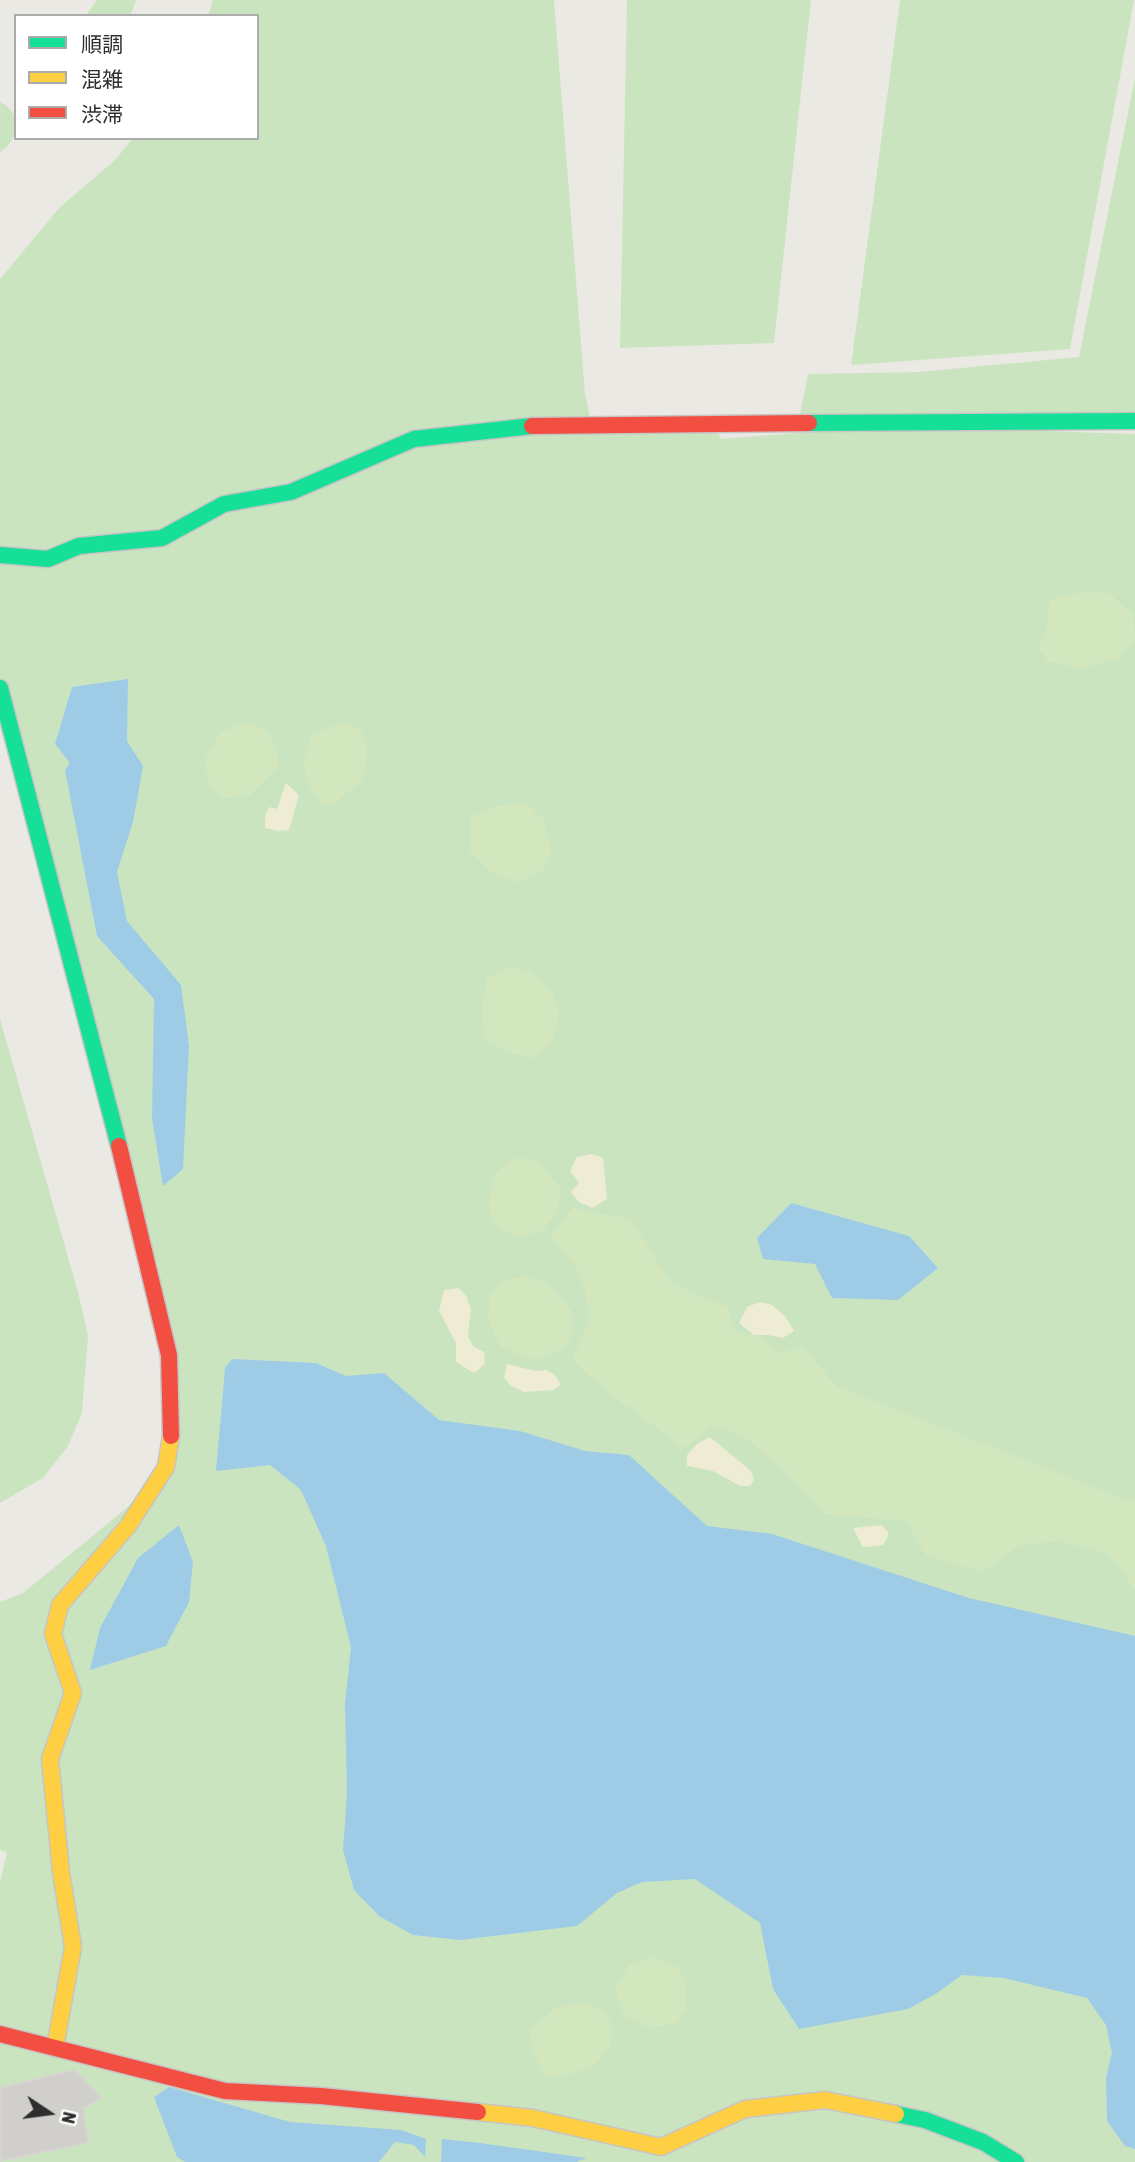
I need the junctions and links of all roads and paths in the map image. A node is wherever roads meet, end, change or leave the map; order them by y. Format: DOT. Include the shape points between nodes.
graph roads {
  1 [pos="1135,421"];
  2 [pos="0,555"];
  3 [pos="0,688"];
  4 [pos="0,2034"];
  5 [pos="55,2048"];
  6 [pos="1016,2162"];
  1 -- 2 [label="street" via="545,425 414,439 291,492 224,504 162,538 79,546 48,559"];
  3 -- 5 [label="street" via="169,1355 172,1433 166,1467 128,1526 60,1605 53,1634 73,1693 50,1759 73,1947"];
  4 -- 5 [label="street"];
  5 -- 6 [label="street" via="225,2091 533,2118 661,2147 745,2109 825,2100 925,2120 983,2142"];
}
